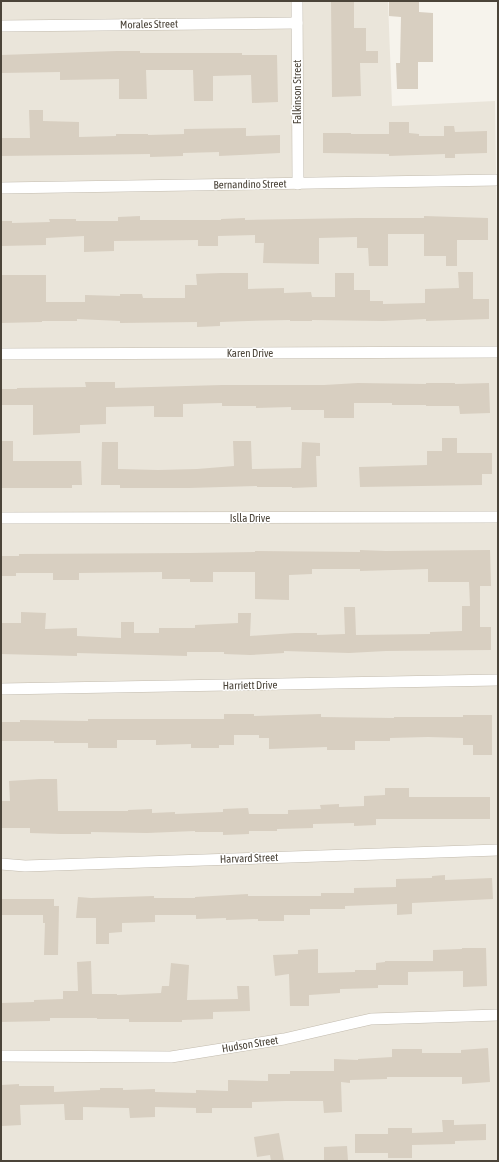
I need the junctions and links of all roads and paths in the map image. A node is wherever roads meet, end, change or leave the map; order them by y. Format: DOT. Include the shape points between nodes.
graph roads {
  1 [pos="297,1"];
  2 [pos="297,23"];
  3 [pos="1,26"];
  4 [pos="498,180"];
  5 [pos="298,184"];
  6 [pos="1,188"];
  7 [pos="498,352"];
  8 [pos="1,354"];
  9 [pos="498,517"];
  10 [pos="1,518"];
  11 [pos="498,680"];
  12 [pos="1,690"];
  13 [pos="498,850"];
  14 [pos="1,864"];
  15 [pos="498,1015"];
  16 [pos="1,1056"];
  1 -- 2 [label="street, Falkinson Street"];
  2 -- 3 [label="street, Morales Street"];
  2 -- 5 [label="street, Falkinson Street"];
  4 -- 5 [label="street, Bernandino Street"];
  5 -- 6 [label="street, Bernandino Street"];
  7 -- 8 [label="street, Karen Drive"];
  9 -- 10 [label="street, Islla Drive"];
  11 -- 12 [label="street, Harriett Drive"];
  13 -- 14 [label="street, Harvard Street"];
  15 -- 16 [label="street, Hudson Street" via="371,1019 284,1039 171,1057"];
}
